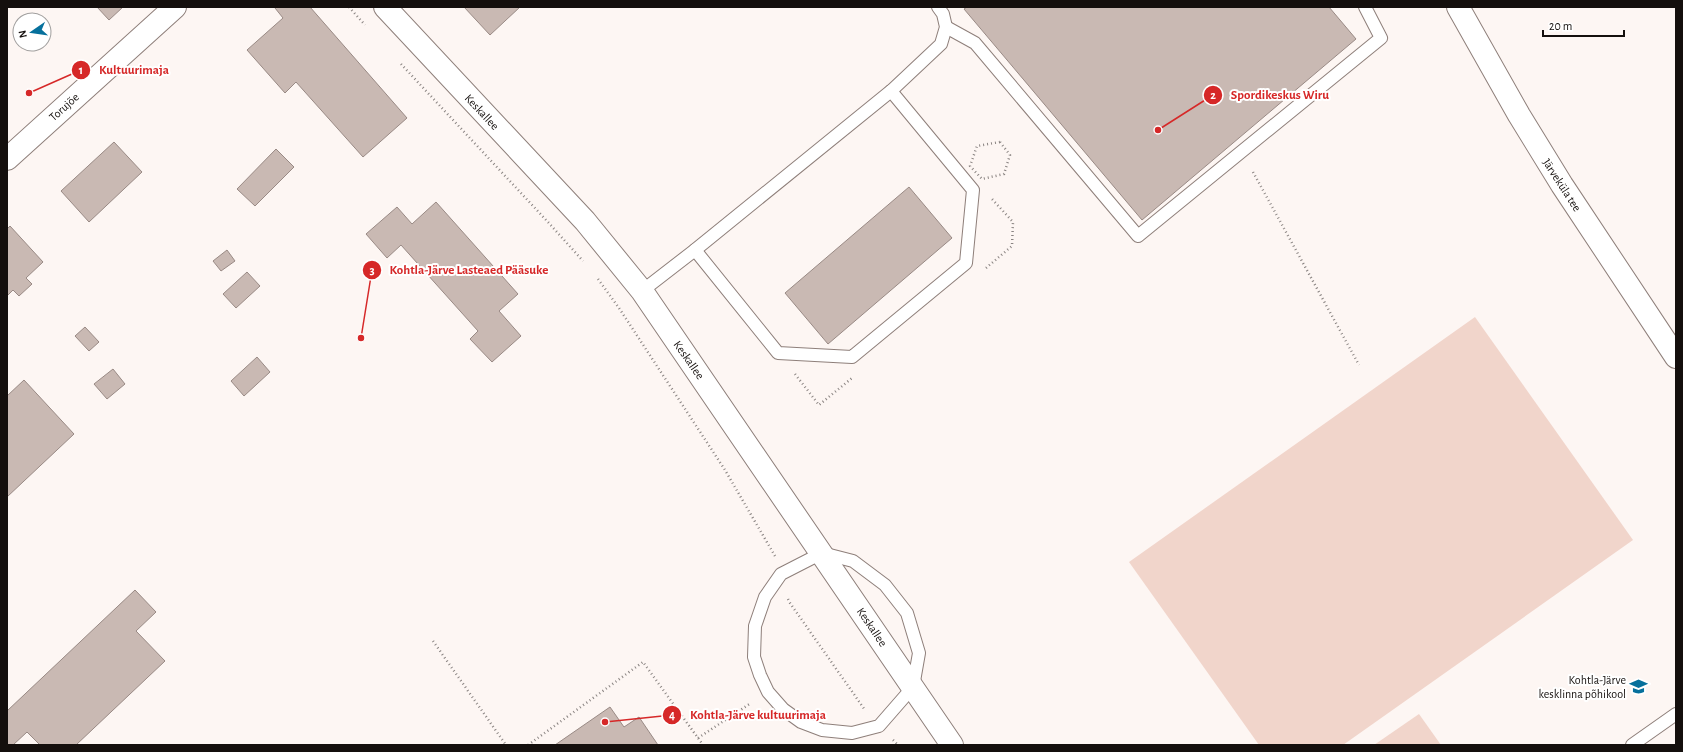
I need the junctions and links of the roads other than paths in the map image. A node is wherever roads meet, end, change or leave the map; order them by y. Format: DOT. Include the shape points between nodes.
graph roads {
  1 [pos="175,7"];
  2 [pos="385,7"];
  3 [pos="938,7"];
  4 [pos="1365,7"];
  5 [pos="1458,7"];
  6 [pos="946,27"];
  7 [pos="891,91"];
  8 [pos="7,159"];
  9 [pos="695,250"];
  10 [pos="642,291"];
  11 [pos="1676,357"];
  12 [pos="822,553"];
  13 [pos="913,687"];
  14 [pos="1676,714"];
  15 [pos="952,745"];
  16 [pos="1632,745"];
  1 -- 8 [label="street, Torujõe"];
  2 -- 10 [label="street, Keskallee" via="586,221"];
  3 -- 6 [label="lane" via="944,14"];
  4 -- 6 [label="lane" via="1381,38 1138,236 975,43"];
  5 -- 11 [label="street, Järveküla tee" via="1562,185"];
  6 -- 7 [label="lane" via="941,44"];
  7 -- 9 [label="lane"];
  7 -- 9 [label="lane" via="973,190 966,263 852,357 778,353"];
  9 -- 10 [label="lane"];
  10 -- 12 [label="street, Keskallee"];
  12 -- 13 [label="street, Keskallee"];
  12 -- 13 [label="lane" via="853,561 885,585 907,613 919,653"];
  12 -- 13 [label="lane" via="781,574 765,597 755,626 754,657 768,692 783,709 801,722 822,730 852,733 879,726"];
  13 -- 15 [label="street, Keskallee"];
  14 -- 16 [label="lane"];
}
